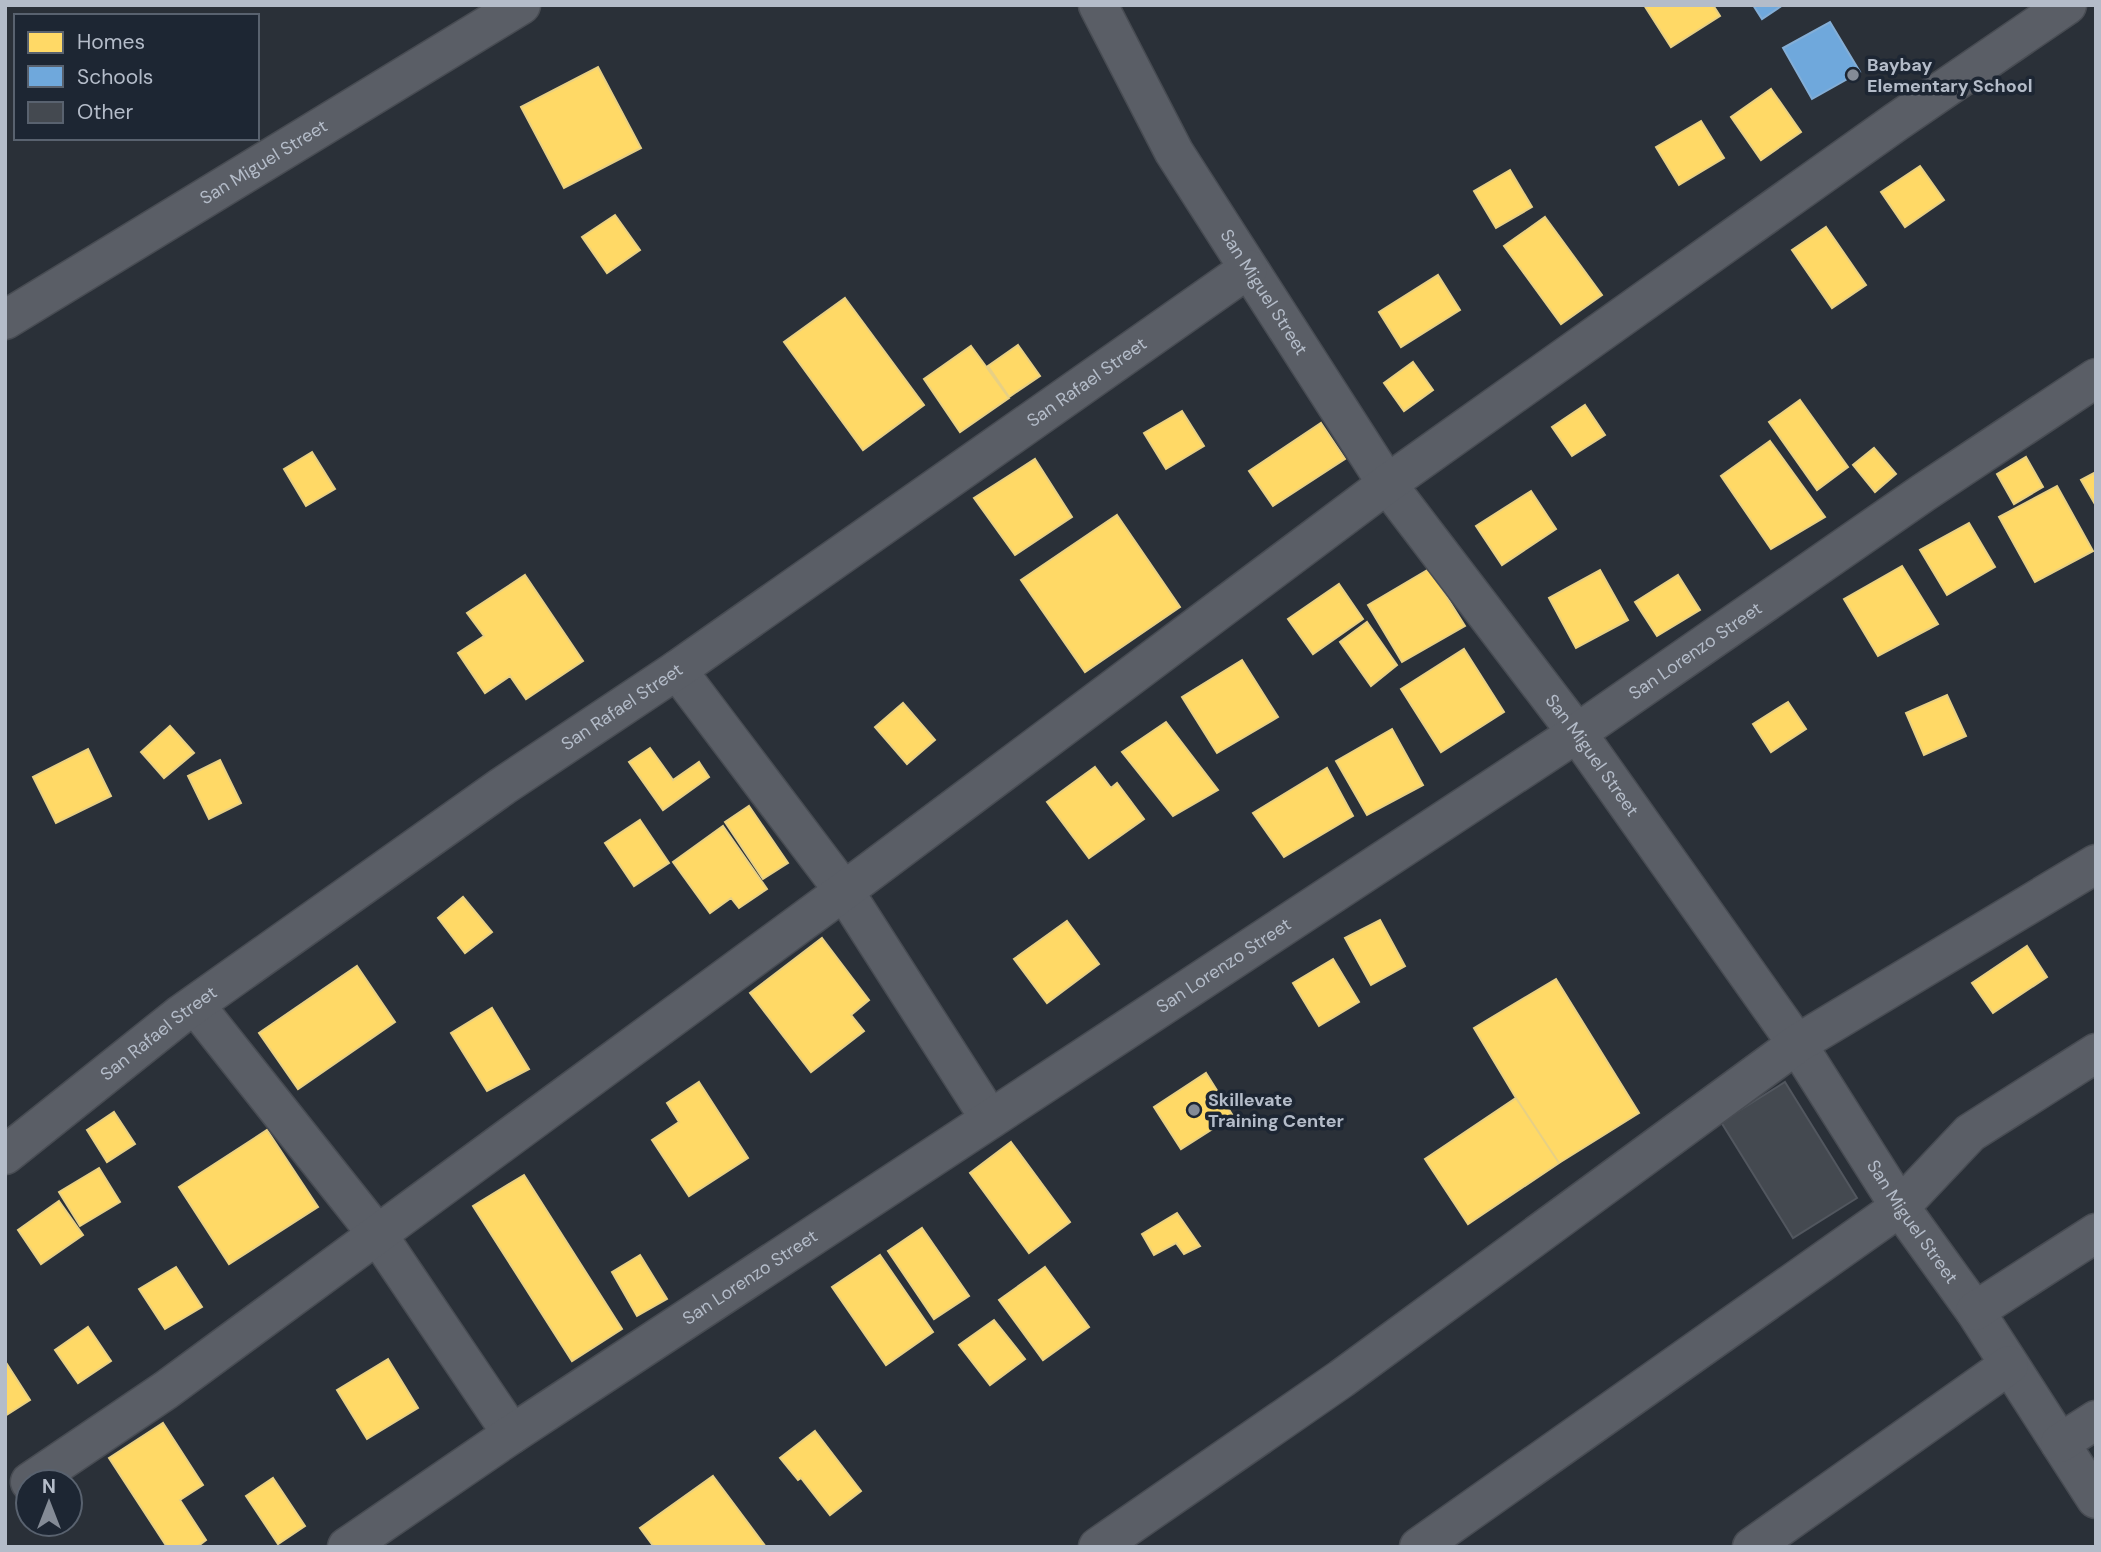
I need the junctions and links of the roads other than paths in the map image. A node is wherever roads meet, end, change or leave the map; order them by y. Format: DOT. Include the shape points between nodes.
graph roads {
  1 [pos="521,5"];
  2 [pos="1098,5"];
  3 [pos="2067,5"];
  4 [pos="1248,270"];
  5 [pos="5,320"];
  6 [pos="2096,378"];
  7 [pos="1387,484"];
  8 [pos="677,670"];
  9 [pos="1577,733"];
  10 [pos="2096,864"];
  11 [pos="844,891"];
  12 [pos="195,1004"];
  13 [pos="1797,1044"];
  14 [pos="2096,1054"];
  15 [pos="990,1119"];
  16 [pos="5,1155"];
  17 [pos="1900,1207"];
  18 [pos="2096,1233"];
  19 [pos="377,1234"];
  20 [pos="1975,1311"];
  21 [pos="2009,1365"];
  22 [pos="2096,1420"];
  23 [pos="512,1434"];
  24 [pos="2060,1443"];
  25 [pos="51,1468"];
  26 [pos="2096,1499"];
  27 [pos="347,1547"];
  28 [pos="1098,1547"];
  29 [pos="1419,1547"];
  30 [pos="1752,1547"];
  1 -- 5 [label="street, San Miguel Street"];
  2 -- 4 [label="street, San Miguel Street" via="1174,152"];
  3 -- 7 [label="street"];
  4 -- 7 [label="street, San Miguel Street"];
  4 -- 8 [label="street, San Rafael Street"];
  6 -- 9 [label="street, San Lorenzo Street"];
  7 -- 9 [label="street, San Miguel Street"];
  7 -- 11 [label="street"];
  8 -- 11 [label="street"];
  8 -- 12 [label="street, San Rafael Street" via="503,786"];
  9 -- 13 [label="street, San Miguel Street"];
  9 -- 15 [label="street, San Lorenzo Street"];
  10 -- 13 [label="street"];
  11 -- 15 [label="street"];
  11 -- 19 [label="street"];
  12 -- 16 [label="street, San Rafael Street"];
  12 -- 19 [label="street"];
  13 -- 17 [label="street, San Miguel Street"];
  13 -- 28 [label="street" via="1341,1379"];
  14 -- 17 [label="street" via="1970,1133"];
  15 -- 23 [label="street, San Lorenzo Street"];
  17 -- 20 [label="street, San Miguel Street"];
  17 -- 29 [label="street"];
  18 -- 20 [label="street"];
  19 -- 23 [label="street"];
  19 -- 25 [label="street" via="166,1390"];
  20 -- 21 [label="street, San Miguel Street"];
  21 -- 24 [label="street, San Miguel Street"];
  21 -- 30 [label="street"];
  22 -- 24 [label="street"];
  23 -- 27 [label="street, San Lorenzo Street"];
  24 -- 26 [label="street, San Miguel Street"];
}
